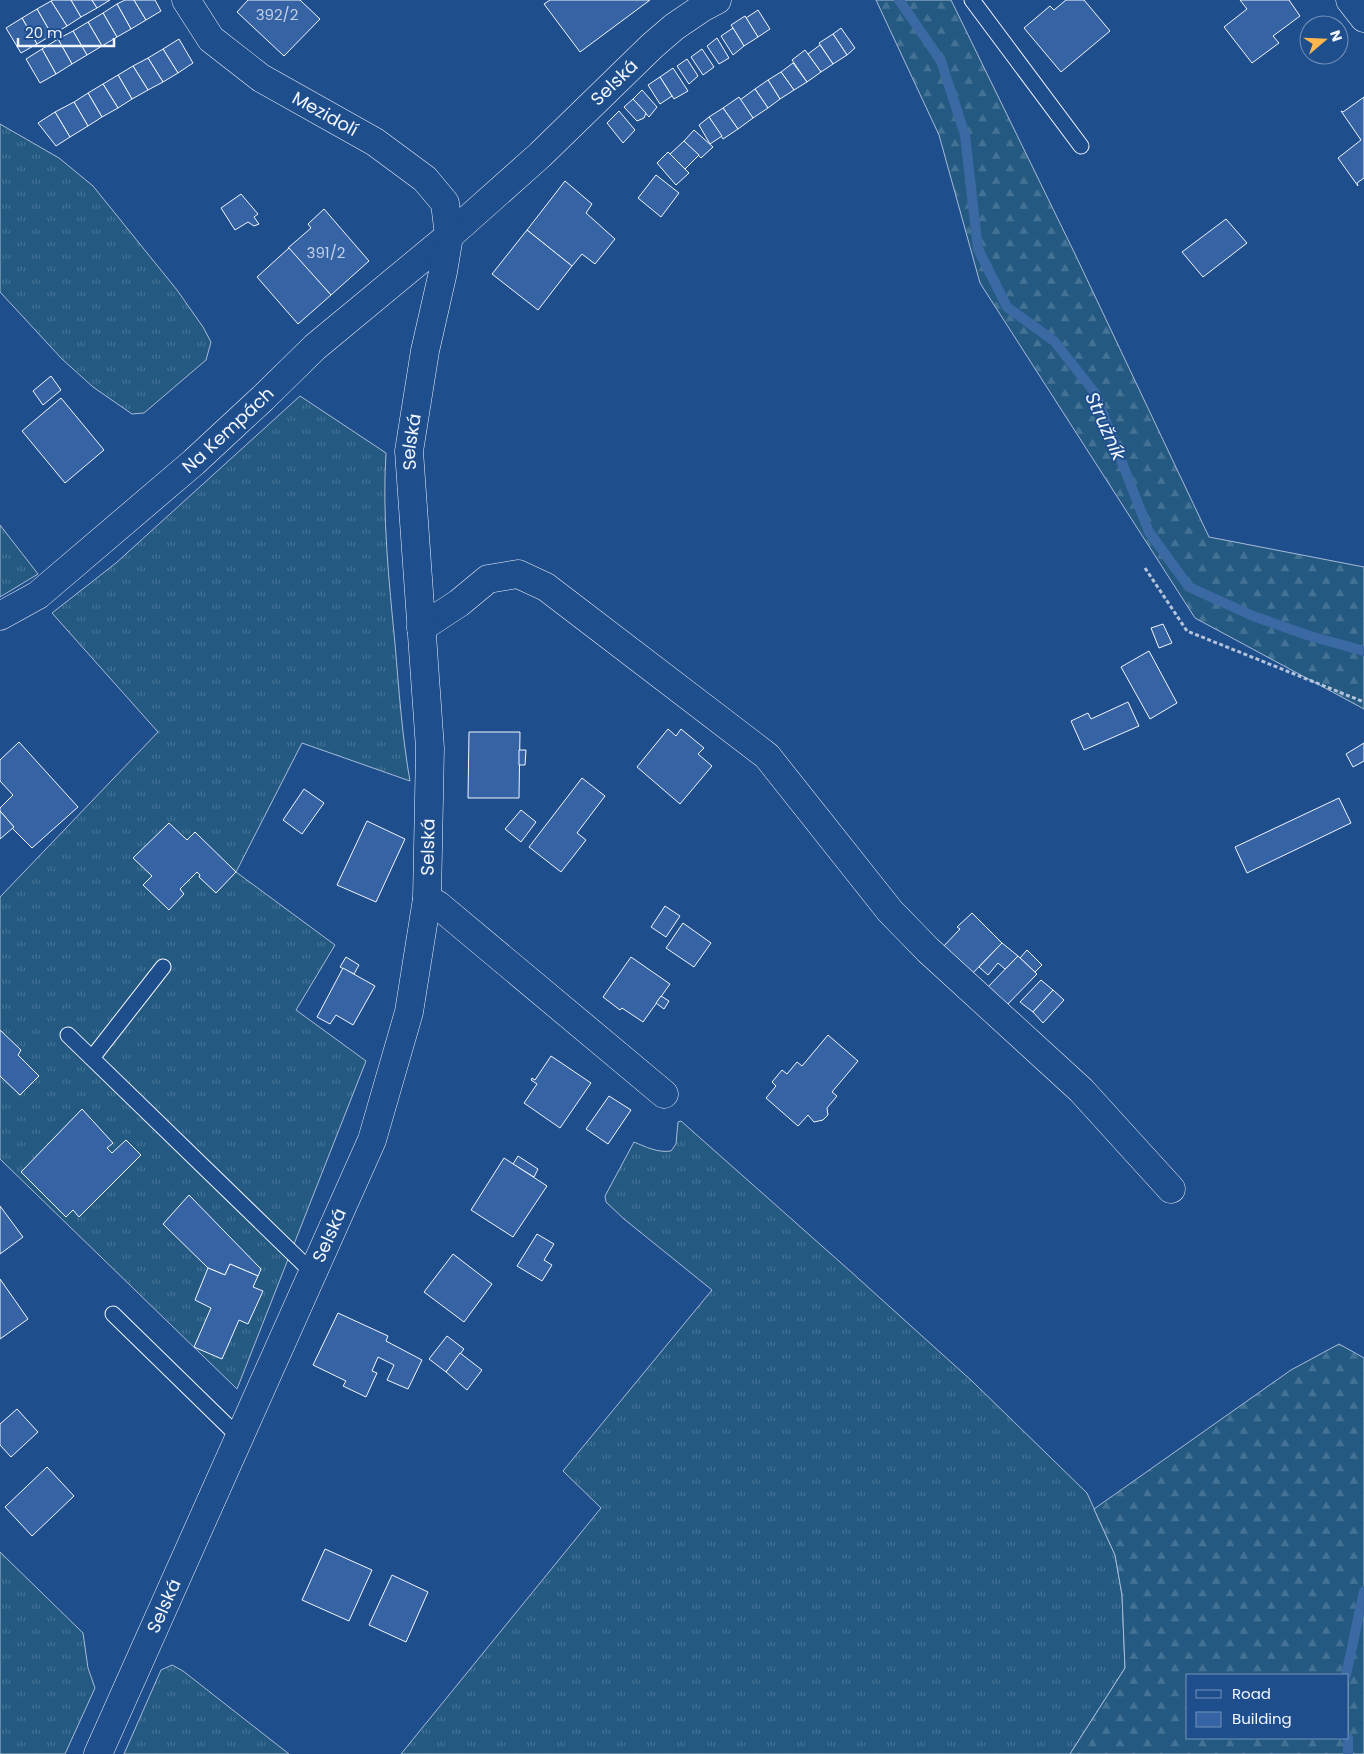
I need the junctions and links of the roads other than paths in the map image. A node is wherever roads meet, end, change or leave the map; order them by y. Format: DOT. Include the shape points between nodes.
graph roads {
  1 [pos="186,0"];
  2 [pos="717,0"];
  3 [pos="972,0"];
  4 [pos="1350,0"];
  5 [pos="1364,18"];
  6 [pos="1081,146"];
  7 [pos="449,236"];
  8 [pos="0,616"];
  9 [pos="421,628"];
  10 [pos="427,899"];
  11 [pos="163,967"];
  12 [pos="68,1035"];
  13 [pos="92,1058"];
  14 [pos="664,1094"];
  15 [pos="1171,1188"];
  16 [pos="313,1273"];
  17 [pos="113,1314"];
  18 [pos="239,1437"];
  19 [pos="98,1754"];
  1 -- 7 [label="street, Mezidolí" via="211,39 261,78 375,142 424,179 445,202"];
  2 -- 7 [label="street, Selská" via="652,46 540,155"];
  3 -- 6 [label="lane"];
  4 -- 5 [label="street"];
  7 -- 8 [label="street, Na Kempách" via="315,347 194,462 38,595"];
  7 -- 9 [label="street, Selská" via="424,351 409,451"];
  9 -- 10 [label="street, Selská" via="430,748"];
  9 -- 15 [label="street" via="488,579 518,574 546,587 767,756 890,911 1081,1090"];
  10 -- 14 [label="street"];
  10 -- 16 [label="street, Selská" via="409,1012 372,1140"];
  11 -- 13 [label="lane"];
  12 -- 13 [label="lane"];
  13 -- 16 [label="lane"];
  16 -- 18 [label="street, Selská"];
  17 -- 18 [label="lane"];
  18 -- 19 [label="street, Selská"];
}
